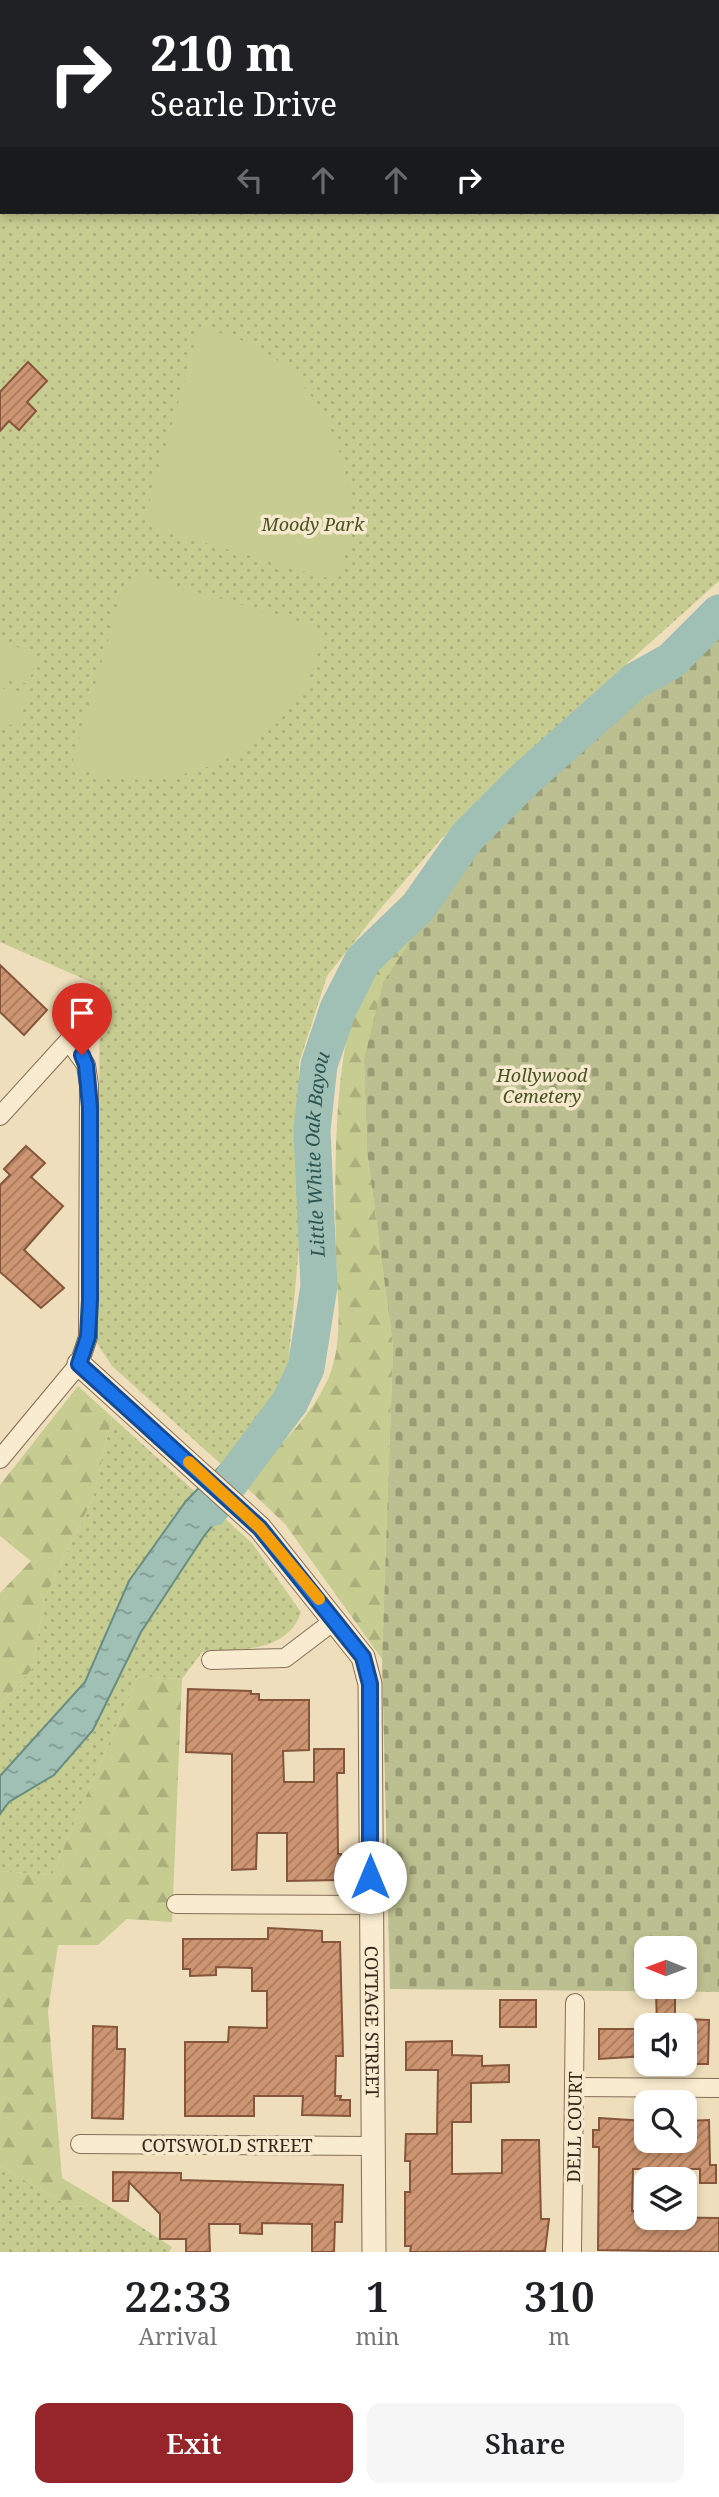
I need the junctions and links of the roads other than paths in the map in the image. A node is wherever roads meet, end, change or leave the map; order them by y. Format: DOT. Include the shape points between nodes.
graph roads {
  1 [pos="92,1015"];
  2 [pos="69,1041"];
  3 [pos="0,1116"];
  4 [pos="79,1364"];
  5 [pos="0,1459"];
  6 [pos="335,1620"];
  7 [pos="211,1660"];
  8 [pos="176,1904"];
  9 [pos="370,1905"];
  10 [pos="575,2003"];
  11 [pos="574,2087"];
  12 [pos="719,2088"];
  13 [pos="80,2144"];
  14 [pos="374,2146"];
  15 [pos="374,2252"];
  16 [pos="572,2252"];
  1 -- 2 [label="street"];
  2 -- 3 [label="street"];
  2 -- 4 [label="street" via="86,1065 91,1129 88,1337"];
  4 -- 5 [label="street"];
  4 -- 6 [label="street, COTTAGE STREET" via="237,1505"];
  6 -- 7 [label="street" via="285,1658"];
  6 -- 9 [label="street, COTTAGE STREET" via="370,1674"];
  8 -- 9 [label="street"];
  9 -- 14 [label="street, COTTAGE STREET"];
  10 -- 11 [label="street, DELL COURT"];
  11 -- 12 [label="street"];
  11 -- 16 [label="street, DELL COURT"];
  13 -- 14 [label="street, COTSWOLD STREET"];
  14 -- 15 [label="street, COTTAGE STREET"];
}
